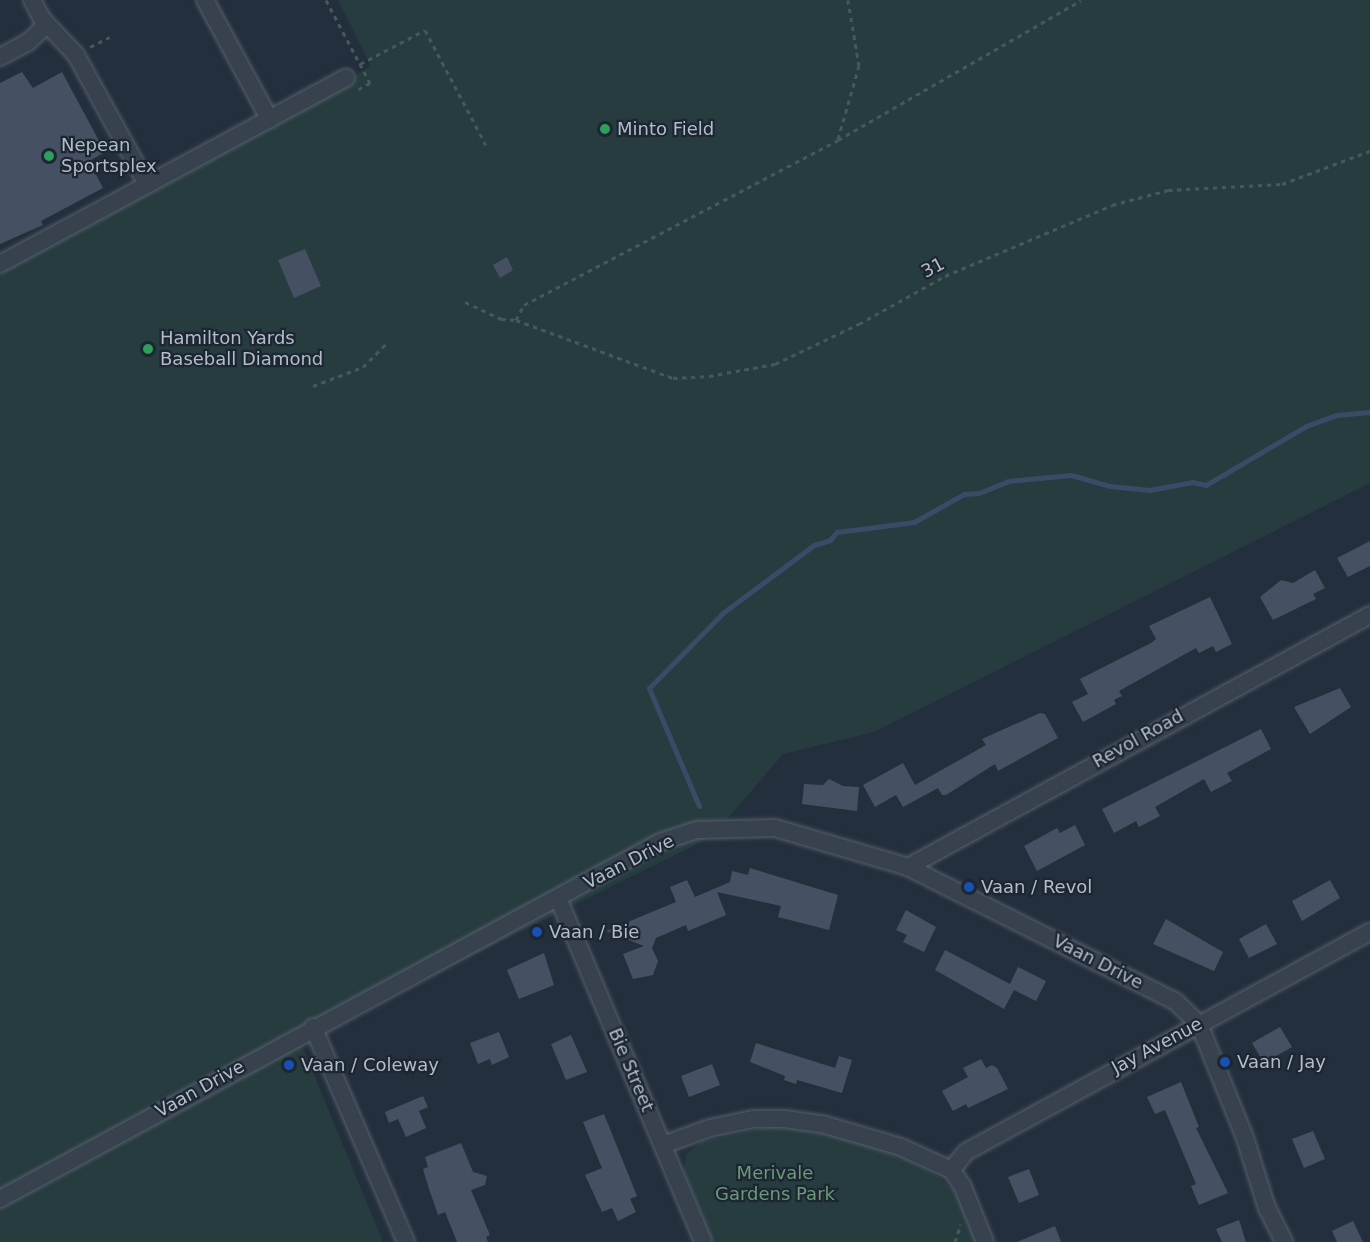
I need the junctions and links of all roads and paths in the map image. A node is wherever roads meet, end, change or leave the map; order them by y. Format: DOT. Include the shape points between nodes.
graph roads {
  1 [pos="32,0"];
  2 [pos="206,0"];
  3 [pos="326,0"];
  4 [pos="848,0"];
  5 [pos="1081,0"];
  6 [pos="47,24"];
  7 [pos="110,37"];
  8 [pos="87,48"];
  9 [pos="355,54"];
  10 [pos="0,57"];
  11 [pos="360,64"];
  12 [pos="346,78"];
  13 [pos="270,120"];
  14 [pos="838,140"];
  15 [pos="486,145"];
  16 [pos="1370,151"];
  17 [pos="147,184"];
  18 [pos="0,264"];
  19 [pos="465,302"];
  20 [pos="516,320"];
  21 [pos="386,344"];
  22 [pos="313,386"];
  23 [pos="1370,615"];
  24 [pos="908,867"];
  25 [pos="558,898"];
  26 [pos="1370,932"];
  27 [pos="1199,1024"];
  28 [pos="313,1027"];
  29 [pos="663,1145"];
  30 [pos="951,1170"];
  31 [pos="0,1199"];
  32 [pos="406,1242"];
  33 [pos="703,1242"];
  34 [pos="985,1242"];
  35 [pos="1284,1242"];
  1 -- 6 [label="street"];
  2 -- 13 [label="street"];
  3 -- 9 [label="path"];
  4 -- 14 [label="path" via="859,66"];
  5 -- 14 [label="path"];
  6 -- 10 [label="street" via="28,42"];
  6 -- 17 [label="street" via="76,55"];
  7 -- 8 [label="path"];
  11 -- 15 [label="path" via="425,30"];
  12 -- 13 [label="street"];
  13 -- 17 [label="street"];
  14 -- 20 [label="path" via="524,304"];
  16 -- 20 [label="path, 31" via="1282,184 1168,190 1112,205 945,276 859,324 775,364 710,376 673,378"];
  17 -- 18 [label="street"];
  19 -- 20 [label="path, 31" via="501,319"];
  21 -- 22 [label="path" via="363,367"];
  23 -- 24 [label="street, Revol Road"];
  24 -- 25 [label="street, Vaan Drive" via="775,828 698,830 660,842"];
  24 -- 27 [label="street, Vaan Drive" via="1175,1001"];
  25 -- 28 [label="street, Vaan Drive"];
  25 -- 29 [label="street, Bie Street"];
  26 -- 27 [label="street, Jay Avenue"];
  27 -- 30 [label="street, Jay Avenue" via="966,1152"];
  27 -- 35 [label="street, Vaan Drive" via="1245,1138 1267,1208"];
  28 -- 31 [label="street, Vaan Drive"];
  28 -- 32 [label="street"];
  29 -- 30 [label="street" via="710,1128 754,1119 784,1119 822,1124 901,1147"];
  29 -- 33 [label="street, Bie Street"];
  30 -- 34 [label="street" via="962,1185"];
}
